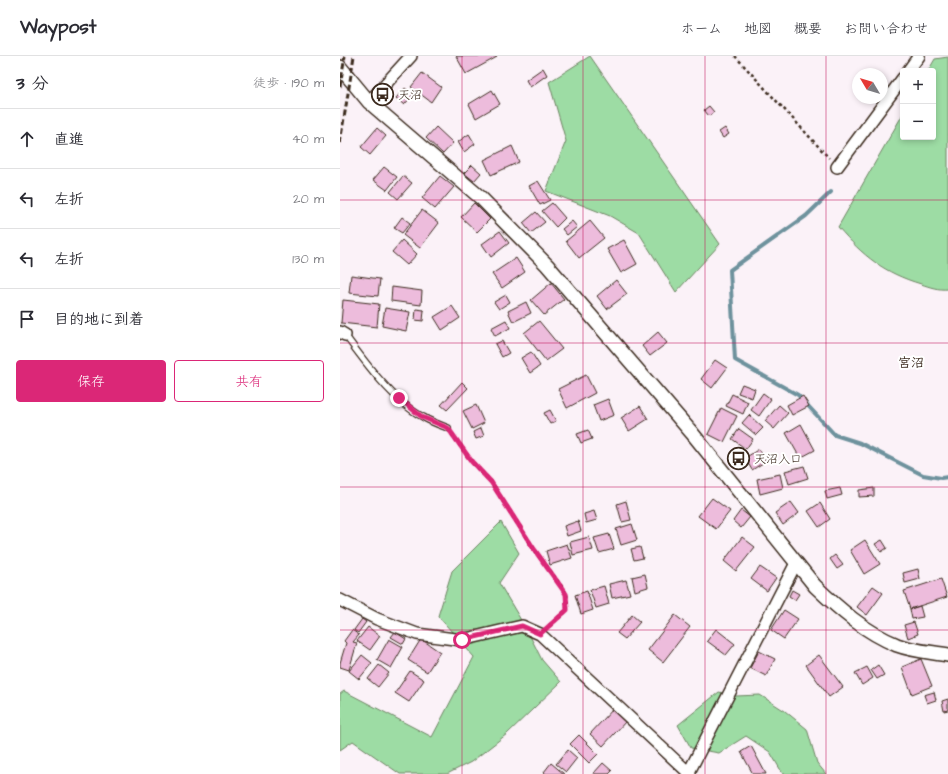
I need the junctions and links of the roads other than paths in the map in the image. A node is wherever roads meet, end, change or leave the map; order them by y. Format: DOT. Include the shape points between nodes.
graph roads {
  1 [pos="411,56"];
  2 [pos="919,56"];
  3 [pos="340,67"];
  4 [pos="910,68"];
  5 [pos="900,82"];
  6 [pos="369,102"];
  7 [pos="837,168"];
  8 [pos="343,333"];
  9 [pos="448,428"];
  10 [pos="796,563"];
  11 [pos="340,600"];
  12 [pos="948,655"];
  13 [pos="689,773"];
  1 -- 6 [label="street"];
  2 -- 4 [label="street"];
  3 -- 6 [label="street"];
  5 -- 7 [label="street"];
  6 -- 10 [label="street" via="481,198 547,265 692,433"];
  8 -- 9 [label="lane" via="378,378 399,398 422,417"];
  10 -- 12 [label="street" via="815,586 855,621 898,645"];
  10 -- 13 [label="street"];
  11 -- 13 [label="street" via="377,619 417,634 462,640 522,626 540,634"];
}
